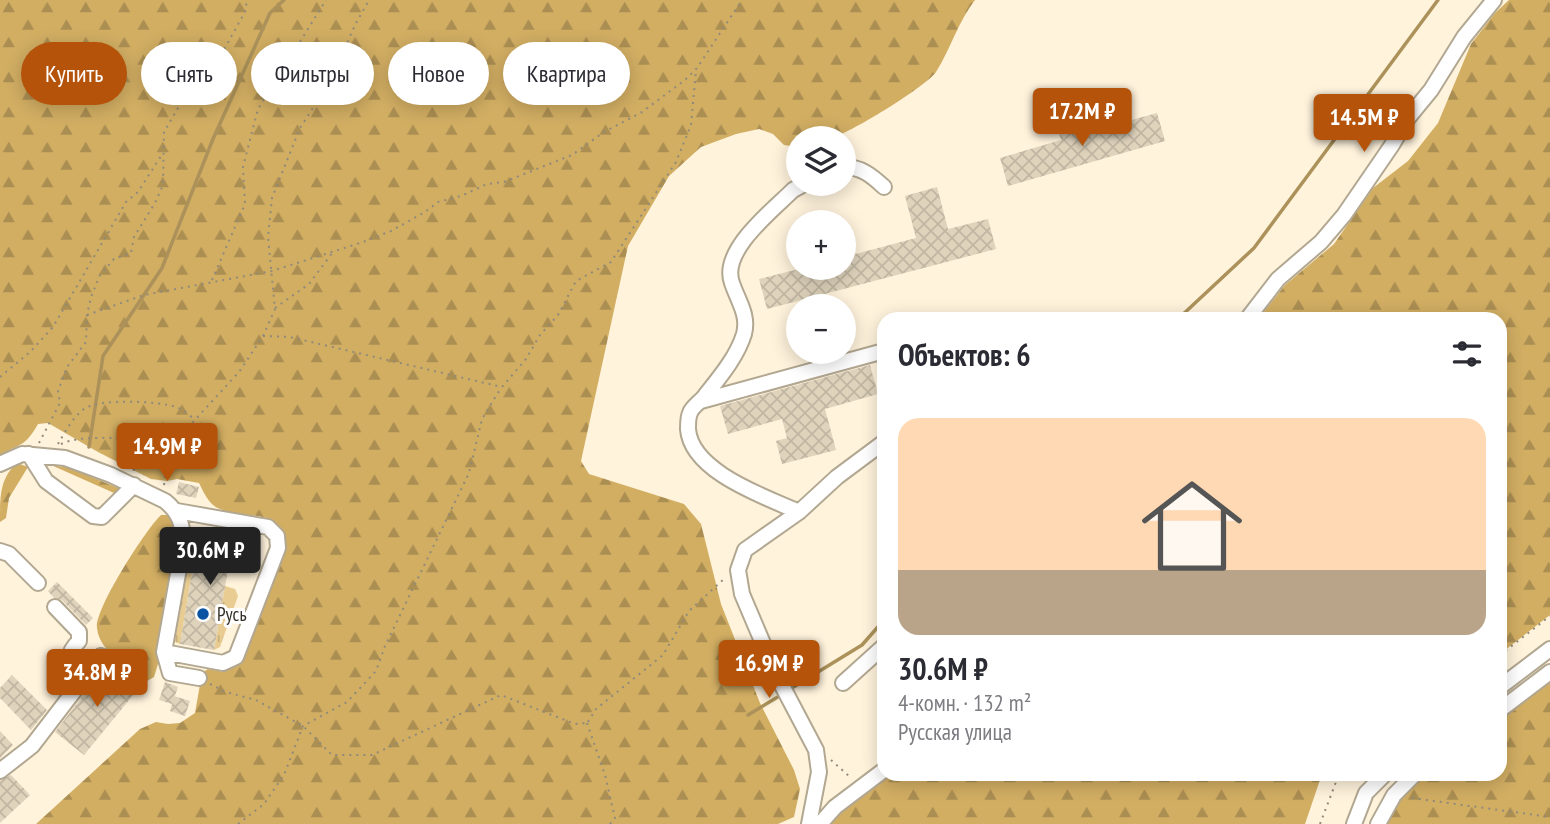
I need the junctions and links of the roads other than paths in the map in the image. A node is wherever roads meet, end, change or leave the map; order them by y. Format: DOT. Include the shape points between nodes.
graph roads {
  1 [pos="1494,0"];
  2 [pos="856,167"];
  3 [pos="884,187"];
  4 [pos="787,196"];
  5 [pos="1253,312"];
  6 [pos="877,353"];
  7 [pos="701,401"];
  8 [pos="877,447"];
  9 [pos="34,454"];
  10 [pos="0,464"];
  11 [pos="134,485"];
  12 [pos="177,511"];
  13 [pos="799,512"];
  14 [pos="0,551"];
  15 [pos="38,583"];
  16 [pos="55,607"];
  17 [pos="1550,649"];
  18 [pos="164,652"];
  19 [pos="877,652"];
  20 [pos="102,656"];
  21 [pos="1550,671"];
  22 [pos="85,677"];
  23 [pos="199,678"];
  24 [pos="1507,682"];
  25 [pos="843,683"];
  26 [pos="1507,705"];
  27 [pos="0,771"];
  28 [pos="877,775"];
  29 [pos="1378,781"];
  30 [pos="1408,781"];
  31 [pos="809,824"];
  32 [pos="820,824"];
  33 [pos="1354,824"];
  34 [pos="1378,824"];
  1 -- 5 [label="street" via="1344,215 1278,279"];
  2 -- 3 [label="street"];
  4 -- 7 [label="street" via="737,248 731,262 731,281 745,314 744,332 736,352"];
  6 -- 7 [label="street"];
  7 -- 13 [label="street" via="690,413 688,425 698,453 742,486"];
  8 -- 13 [label="street"];
  9 -- 10 [label="street" via="14,456"];
  9 -- 11 [label="street" via="80,462"];
  9 -- 11 [label="street" via="46,481 93,516 102,517"];
  11 -- 12 [label="street"];
  12 -- 18 [label="street" via="183,546"];
  12 -- 18 [label="street" via="268,527 277,536 278,548 236,657 223,663"];
  13 -- 31 [label="street" via="746,550 738,569 743,594 775,674 816,750 819,772"];
  14 -- 15 [label="street" via="9,554"];
  16 -- 22 [label="street" via="79,632 79,641 69,655"];
  17 -- 24 [label="street"];
  18 -- 23 [label="street" via="170,673"];
  19 -- 25 [label="street"];
  20 -- 22 [label="street"];
  21 -- 26 [label="street"];
  22 -- 27 [label="street" via="32,746"];
  28 -- 32 [label="street"];
  29 -- 33 [label="street" via="1366,793"];
  30 -- 34 [label="street"];
}
